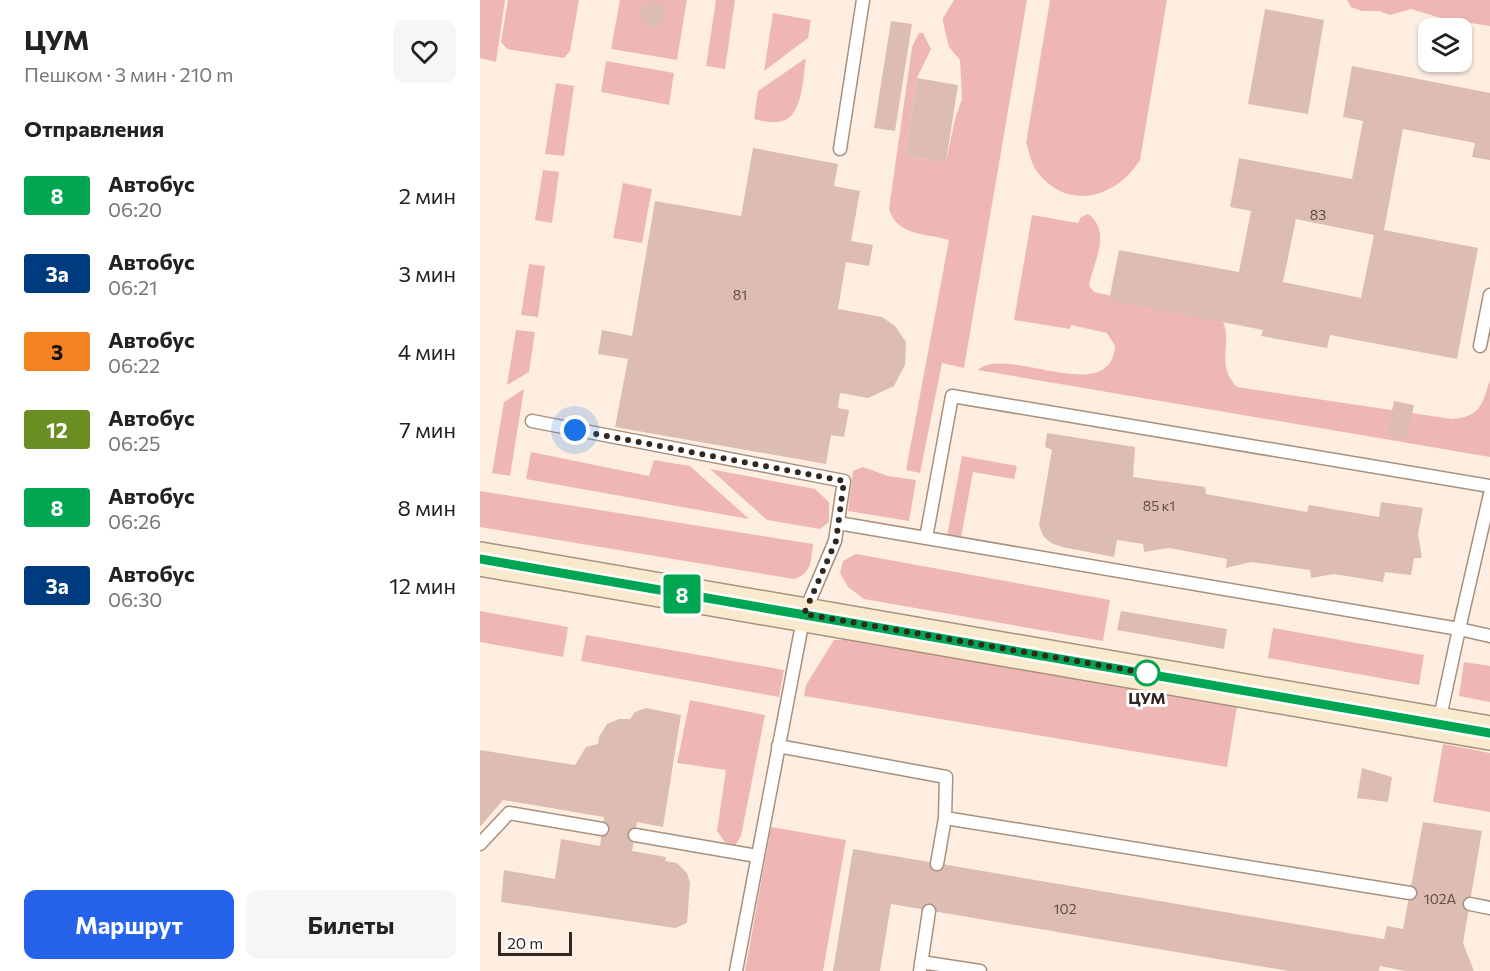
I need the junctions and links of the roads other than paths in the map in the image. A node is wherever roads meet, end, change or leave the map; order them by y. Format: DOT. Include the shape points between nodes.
graph roads {
  1 [pos="862,0"];
  2 [pos="840,149"];
  3 [pos="1490,295"];
  4 [pos="1480,345"];
  5 [pos="532,422"];
  6 [pos="1490,486"];
  7 [pos="1490,494"];
  8 [pos="838,523"];
  9 [pos="926,538"];
  10 [pos="480,560"];
  11 [pos="804,614"];
  12 [pos="1459,629"];
  13 [pos="1490,636"];
  14 [pos="1439,723"];
  15 [pos="1490,733"];
  16 [pos="778,746"];
  17 [pos="945,818"];
  18 [pos="602,829"];
  19 [pos="635,835"];
  20 [pos="480,844"];
  21 [pos="758,856"];
  22 [pos="937,864"];
  23 [pos="1410,893"];
  24 [pos="1470,904"];
  25 [pos="1490,908"];
  26 [pos="929,911"];
  27 [pos="921,966"];
  28 [pos="736,971"];
  29 [pos="980,971"];
  1 -- 2 [label="lane"];
  3 -- 4 [label="lane"];
  5 -- 8 [label="lane" via="844,481"];
  6 -- 9 [label="lane" via="952,396"];
  7 -- 12 [label="lane"];
  8 -- 9 [label="lane"];
  8 -- 11 [label="lane" via="836,541"];
  9 -- 12 [label="lane"];
  10 -- 11 [label="main road"];
  11 -- 14 [label="main road"];
  11 -- 16 [label="lane"];
  12 -- 13 [label="lane"];
  12 -- 14 [label="lane"];
  14 -- 15 [label="main road"];
  16 -- 17 [label="lane" via="946,777"];
  16 -- 21 [label="lane"];
  17 -- 22 [label="lane"];
  17 -- 23 [label="lane"];
  18 -- 20 [label="lane" via="509,813"];
  19 -- 21 [label="lane"];
  21 -- 28 [label="lane"];
  24 -- 25 [label="lane"];
  26 -- 27 [label="lane"];
  27 -- 29 [label="lane"];
}
